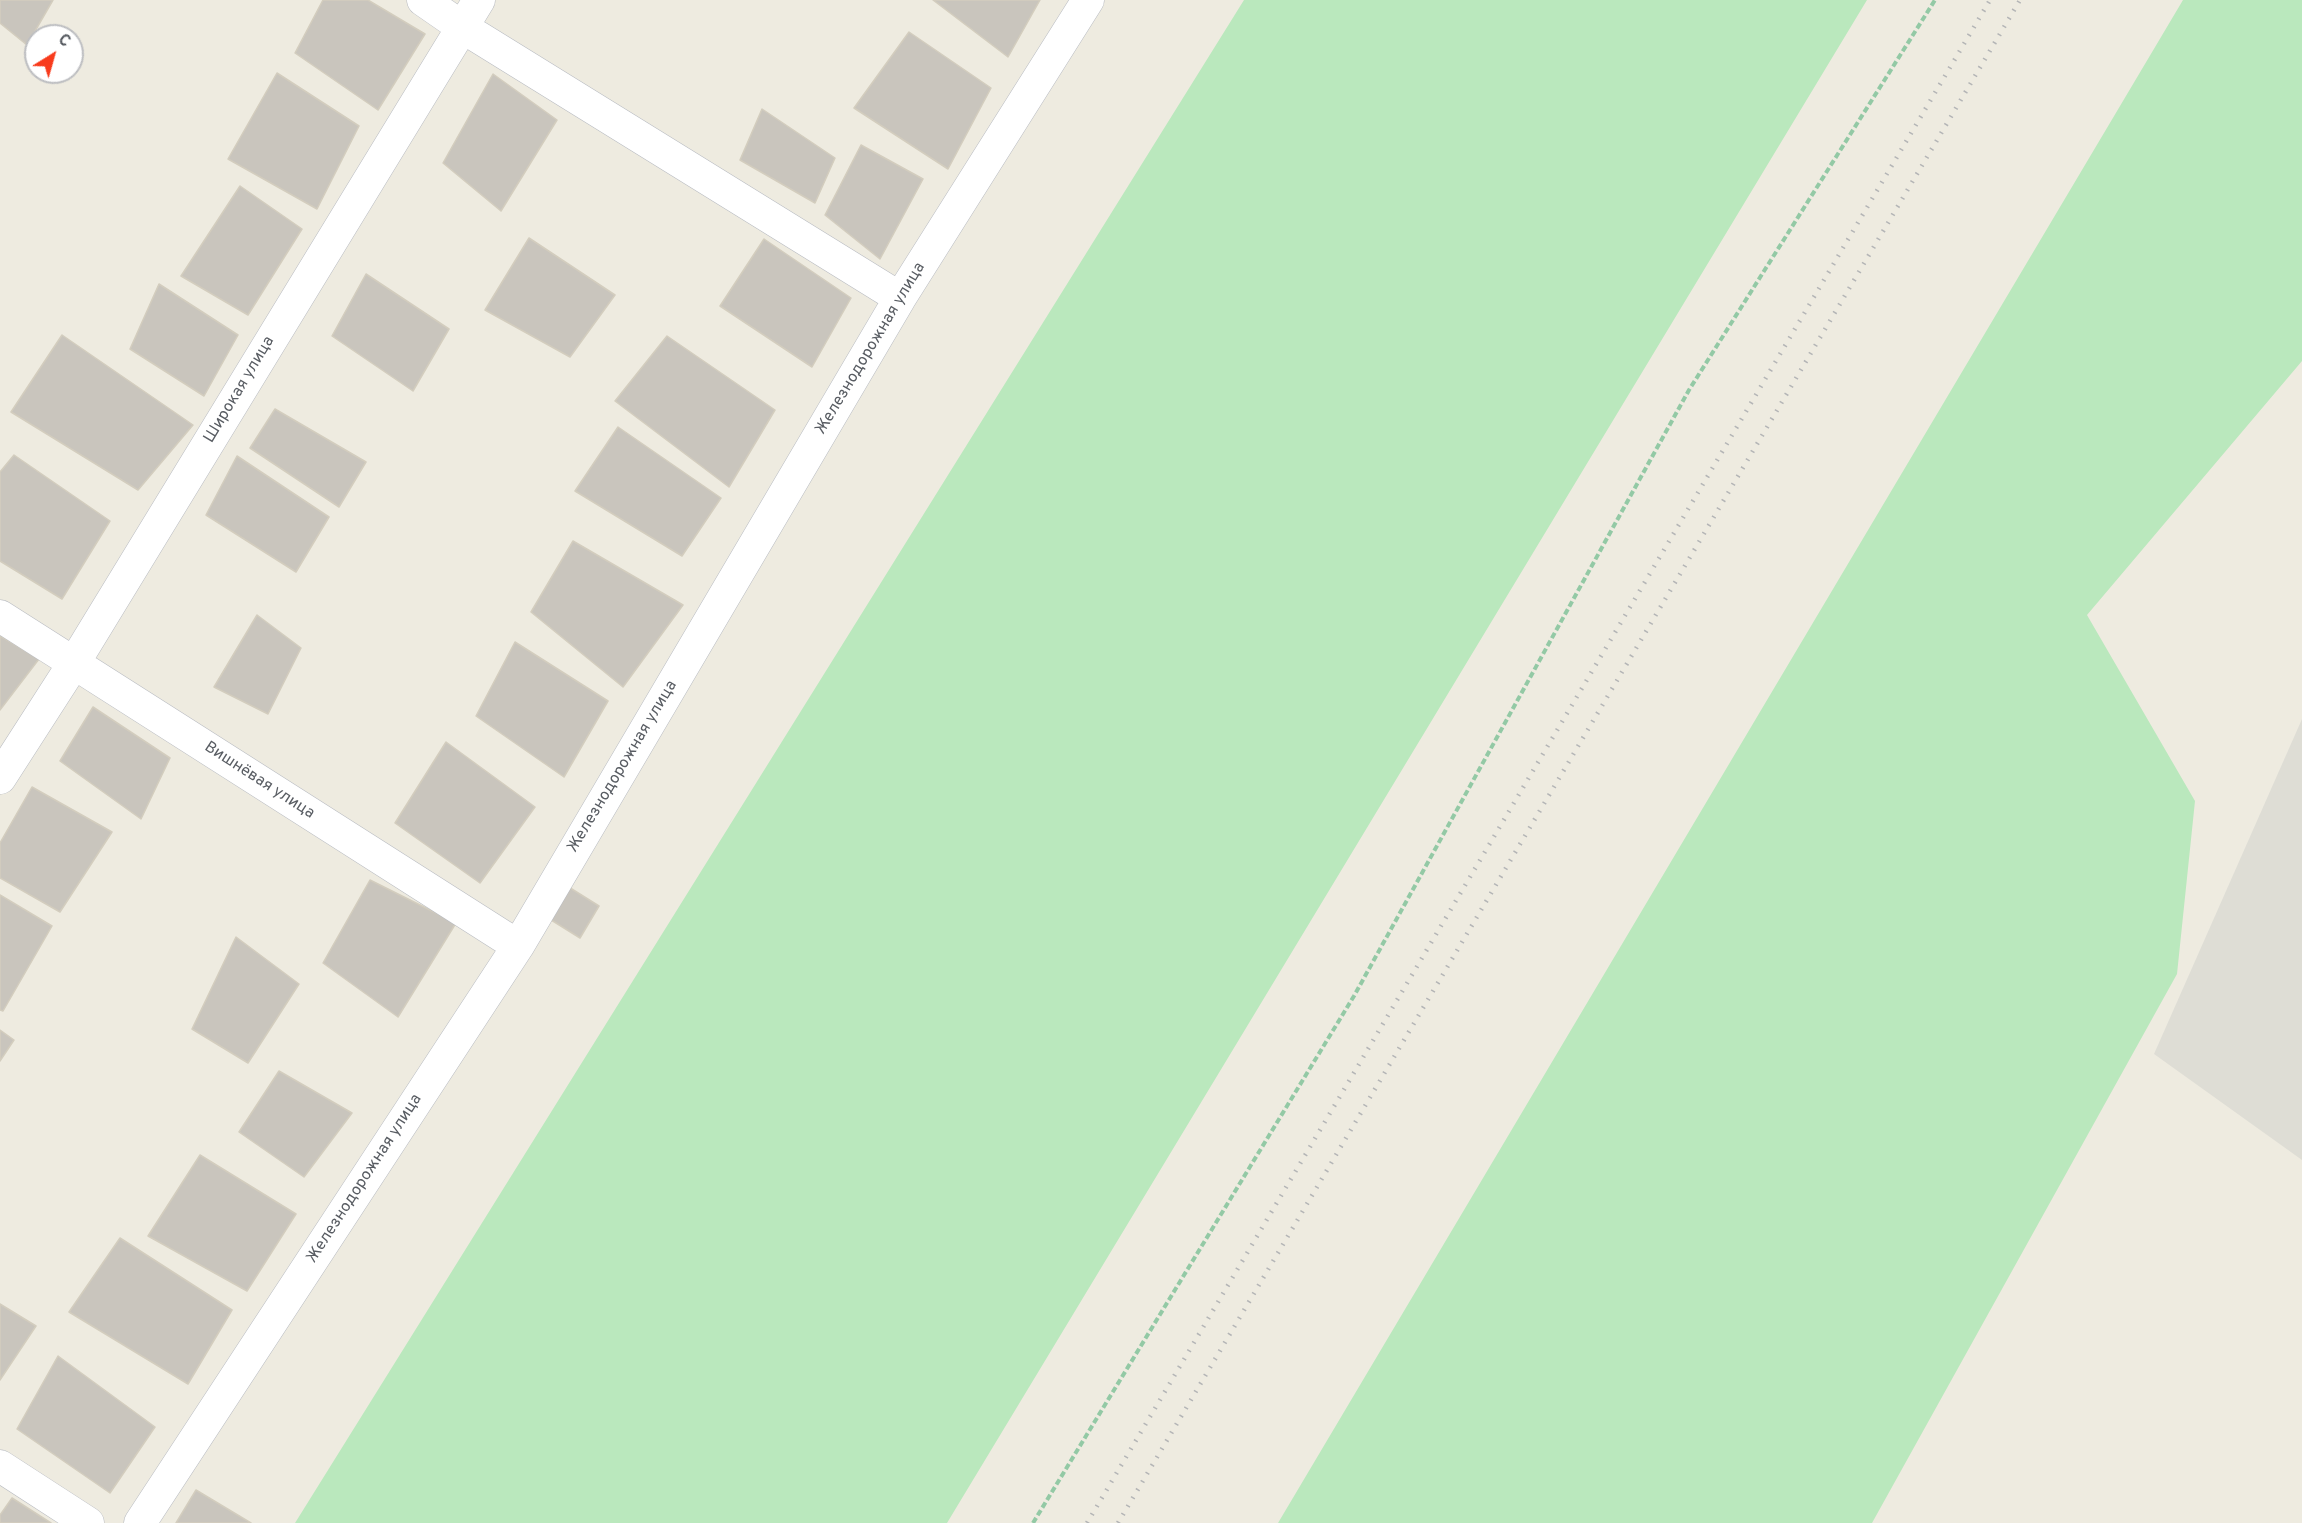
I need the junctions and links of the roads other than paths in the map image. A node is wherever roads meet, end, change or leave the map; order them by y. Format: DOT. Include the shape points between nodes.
graph roads {
  1 [pos="423,0"];
  2 [pos="479,0"];
  3 [pos="1088,0"];
  4 [pos="462,27"];
  5 [pos="900,298"];
  6 [pos="0,616"];
  7 [pos="74,663"];
  8 [pos="0,778"];
  9 [pos="518,946"];
  10 [pos="0,1466"];
  11 [pos="88,1523"];
  12 [pos="140,1523"];
  1 -- 4 [label="street"];
  2 -- 4 [label="street, Широкая улица"];
  3 -- 5 [label="street, Железнодорожная улица"];
  4 -- 5 [label="street"];
  4 -- 7 [label="street, Широкая улица"];
  5 -- 9 [label="street, Железнодорожная улица"];
  6 -- 7 [label="street, Вишнёвая улица"];
  7 -- 8 [label="street, Широкая улица"];
  7 -- 9 [label="street, Вишнёвая улица"];
  9 -- 12 [label="street, Железнодорожная улица"];
  10 -- 11 [label="street"];
}
